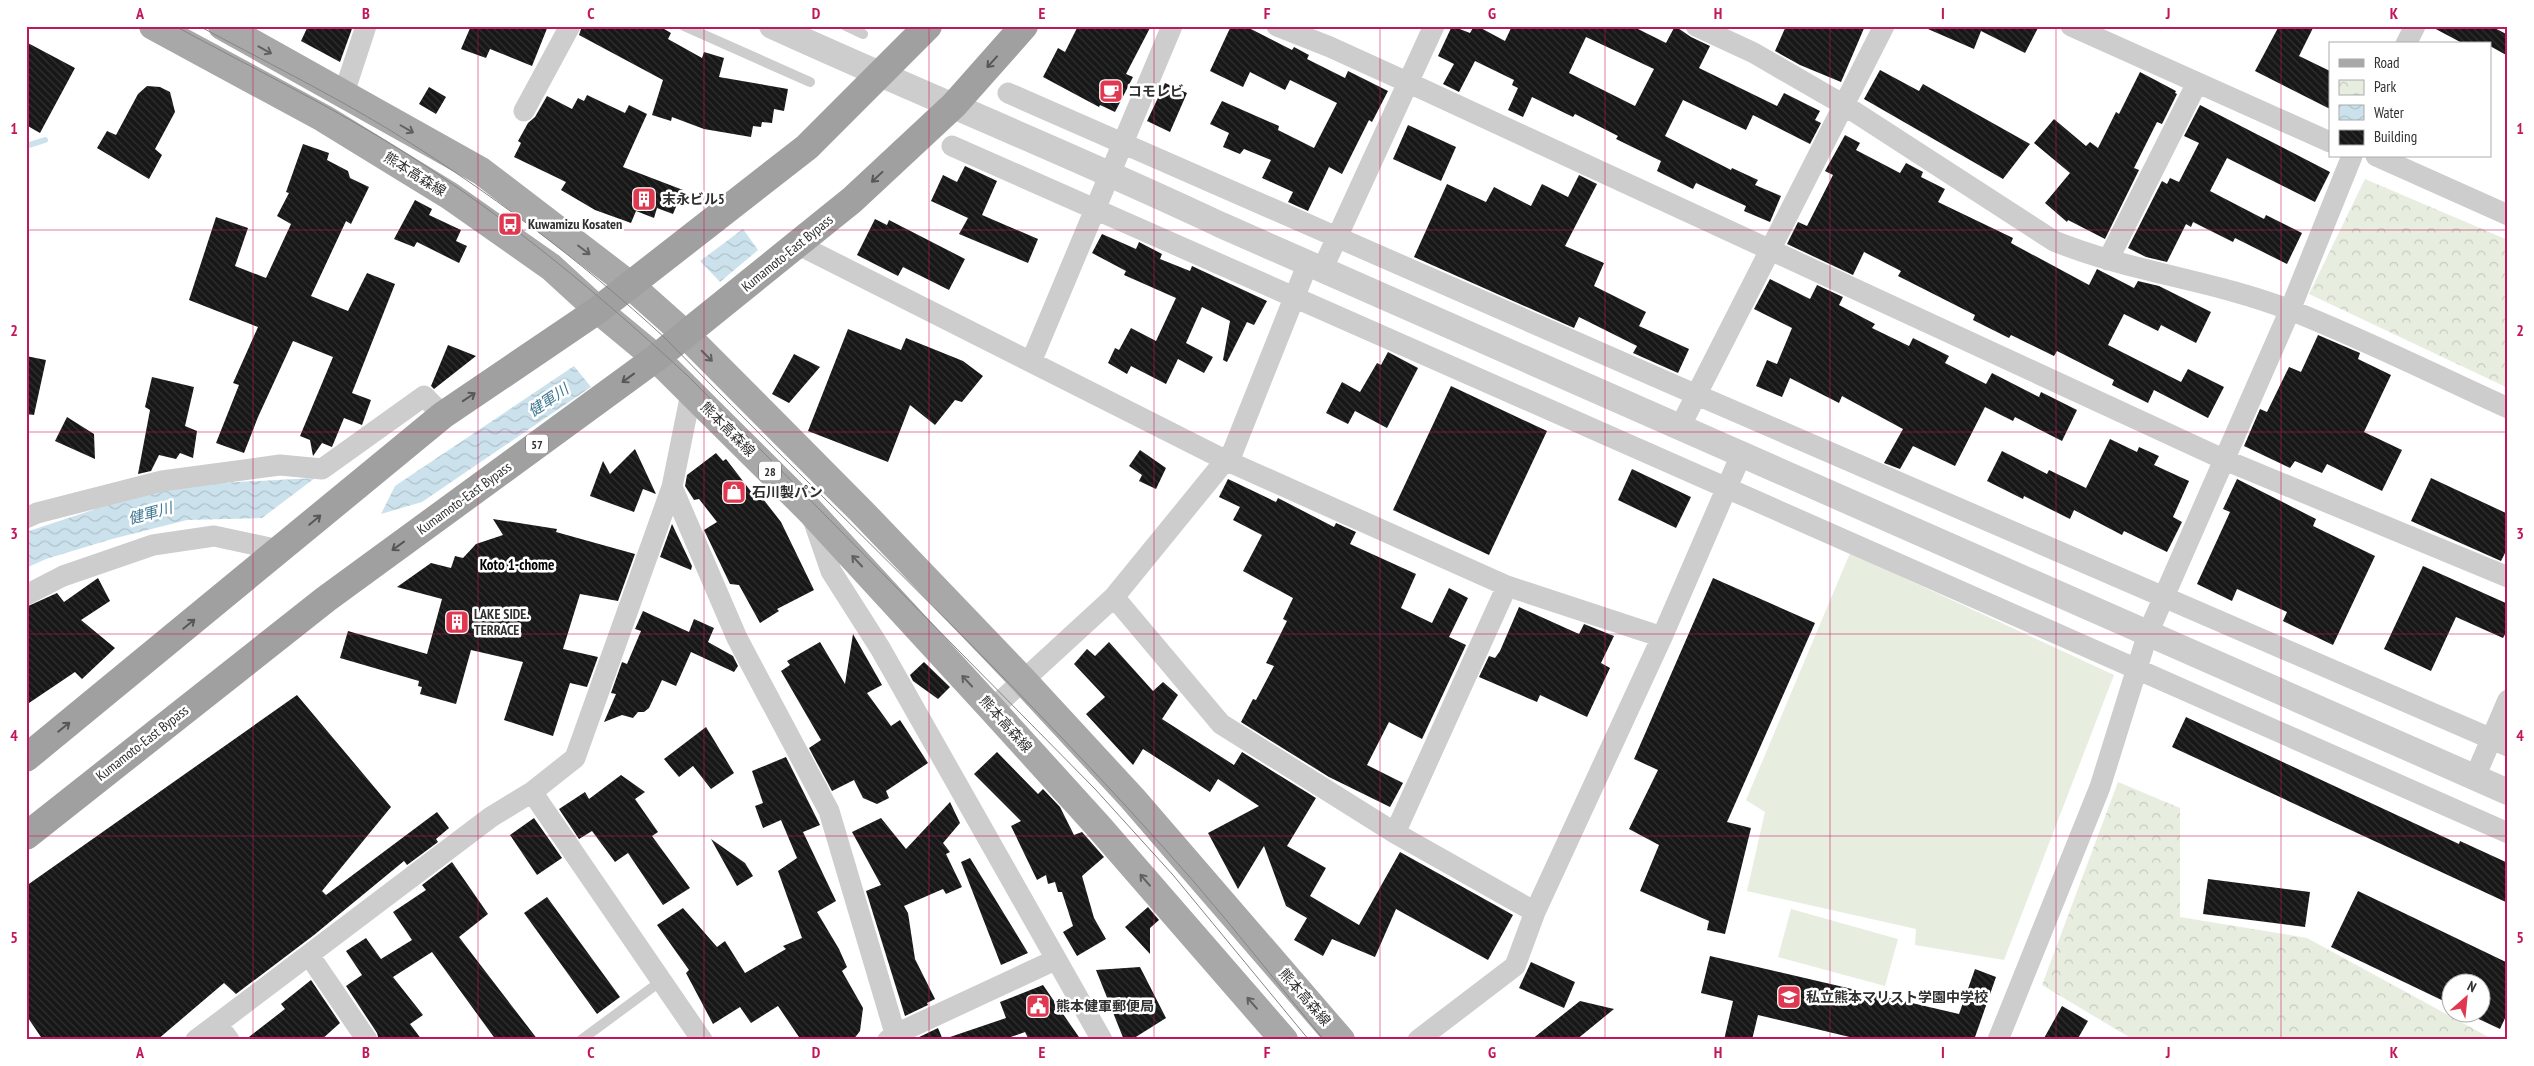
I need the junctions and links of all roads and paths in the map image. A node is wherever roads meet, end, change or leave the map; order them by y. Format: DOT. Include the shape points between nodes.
graph roads {
  1 [pos="153,26"];
  2 [pos="222,26"];
  3 [pos="366,26"];
  4 [pos="570,26"];
  5 [pos="684,26"];
  6 [pos="772,26"];
  7 [pos="846,26"];
  8 [pos="928,26"];
  9 [pos="1024,26"];
  10 [pos="1172,26"];
  11 [pos="1277,26"];
  12 [pos="1434,26"];
  13 [pos="1696,26"];
  14 [pos="1884,26"];
  15 [pos="2071,26"];
  16 [pos="2415,26"];
  17 [pos="863,34"];
  18 [pos="2407,42"];
  19 [pos="880,75"];
  20 [pos="810,82"];
  21 [pos="1408,82"];
  22 [pos="2197,83"];
  23 [pos="344,93"];
  24 [pos="1008,93"];
  25 [pos="954,105"];
  26 [pos="1844,105"];
  27 [pos="524,111"];
  28 [pos="1123,142"];
  29 [pos="2329,142"];
  30 [pos="952,146"];
  31 [pos="2351,158"];
  32 [pos="2380,158"];
  33 [pos="1111,172"];
  34 [pos="1094,210"];
  35 [pos="2508,215"];
  36 [pos="1338,237"];
  37 [pos="797,244"];
  38 [pos="1770,249"];
  39 [pos="2108,260"];
  40 [pos="1315,267"];
  41 [pos="630,285"];
  42 [pos="1294,299"];
  43 [pos="598,310"];
  44 [pos="2290,310"];
  45 [pos="685,334"];
  46 [pos="656,358"];
  47 [pos="1031,362"];
  48 [pos="691,393"];
  49 [pos="1697,395"];
  50 [pos="2508,408"];
  51 [pos="443,414"];
  52 [pos="1680,428"];
  53 [pos="1741,455"];
  54 [pos="1225,460"];
  55 [pos="2225,460"];
  56 [pos="672,487"];
  57 [pos="1726,489"];
  58 [pos="811,512"];
  59 [pos="26,518"];
  60 [pos="278,550"];
  61 [pos="2508,577"];
  62 [pos="1507,586"];
  63 [pos="26,595"];
  64 [pos="2164,596"];
  65 [pos="1114,597"];
  66 [pos="2148,633"];
  67 [pos="1662,637"];
  68 [pos="2136,670"];
  69 [pos="1022,679"];
  70 [pos="2508,700"];
  71 [pos="992,709"];
  72 [pos="2499,742"];
  73 [pos="26,758"];
  74 [pos="2475,777"];
  75 [pos="532,792"];
  76 [pos="2508,792"];
  77 [pos="1396,833"];
  78 [pos="2508,833"];
  79 [pos="26,836"];
  80 [pos="1535,912"];
  81 [pos="308,955"];
  82 [pos="1055,960"];
  83 [pos="661,981"];
  84 [pos="223,1032"];
  85 [pos="893,1038"];
  86 [pos="196,1040"];
  87 [pos="367,1040"];
  88 [pos="581,1040"];
  89 [pos="702,1040"];
  90 [pos="1102,1040"];
  91 [pos="1284,1040"];
  92 [pos="1342,1040"];
  93 [pos="1418,1040"];
  94 [pos="1998,1040"];
  1 -- 43 [label="main road, 熊本高森線 / 28" via="323,118 450,196 551,266"];
  2 -- 23 [label="main road, 熊本高森線, one-way"];
  3 -- 23 [label="street"];
  4 -- 27 [label="street"];
  5 -- 20 [label="lane"];
  6 -- 19 [label="street"];
  7 -- 17 [label="lane"];
  8 -- 19 [label="highway"];
  9 -- 25 [label="highway, Kumamoto-East Bypass / 57, one-way"];
  10 -- 28 [label="street"];
  11 -- 21 [label="street"];
  12 -- 21 [label="street"];
  13 -- 26 [label="street" via="1754,52"];
  14 -- 26 [label="street"];
  15 -- 22 [label="street"];
  16 -- 18 [label="street"];
  19 -- 25 [label="street"];
  19 -- 41 [label="highway" via="808,147"];
  21 -- 36 [label="street"];
  21 -- 38 [label="street"];
  22 -- 29 [label="street"];
  22 -- 39 [label="street"];
  23 -- 41 [label="main road, 熊本高森線, one-way" via="481,172"];
  24 -- 28 [label="street"];
  25 -- 33 [label="street"];
  25 -- 37 [label="highway, Kumamoto-East Bypass / 57, one-way" via="852,200"];
  26 -- 38 [label="street"];
  26 -- 39 [label="street" via="2054,241"];
  28 -- 33 [label="street"];
  28 -- 36 [label="street"];
  30 -- 34 [label="street"];
  31 -- 44 [label="street"];
  32 -- 35 [label="street"];
  33 -- 34 [label="street"];
  33 -- 40 [label="street"];
  34 -- 42 [label="street"];
  34 -- 47 [label="street"];
  36 -- 40 [label="street"];
  36 -- 49 [label="street"];
  37 -- 45 [label="highway, Kumamoto-East Bypass / 57"];
  37 -- 47 [label="street"];
  38 -- 49 [label="street"];
  38 -- 55 [label="street"];
  39 -- 44 [label="street" via="2239,293"];
  40 -- 42 [label="street"];
  40 -- 52 [label="street"];
  41 -- 43 [label="highway"];
  41 -- 45 [label="main road, 熊本高森線"];
  42 -- 54 [label="street" via="1234,451"];
  42 -- 57 [label="street"];
  43 -- 46 [label="main road, 熊本高森線 / 28"];
  51 -- 43 [label="highway, one-way"];
  44 -- 50 [label="street"];
  44 -- 55 [label="street"];
  45 -- 46 [label="highway, Kumamoto-East Bypass / 57"];
  45 -- 69 [label="main road, 熊本高森線, one-way" via="862,511"];
  46 -- 48 [label="main road, 熊本高森線 / 28"];
  46 -- 79 [label="highway, Kumamoto-East Bypass / 57, one-way" via="326,599"];
  47 -- 54 [label="street"];
  48 -- 56 [label="street"];
  48 -- 58 [label="main road, 熊本高森線 / 28"];
  49 -- 52 [label="street"];
  49 -- 64 [label="street"];
  51 -- 59 [label="street" via="424,396 322,469 280,465 162,481"];
  60 -- 51 [label="highway, one-way"];
  52 -- 53 [label="street"];
  53 -- 57 [label="street"];
  53 -- 66 [label="street"];
  54 -- 62 [label="street"];
  54 -- 65 [label="street"];
  55 -- 61 [label="street"];
  55 -- 64 [label="street"];
  56 -- 75 [label="street" via="575,758"];
  56 -- 85 [label="street" via="737,638 829,811"];
  57 -- 67 [label="street"];
  57 -- 68 [label="street"];
  71 -- 58 [label="main road, 熊本高森線 / 28, one-way"];
  58 -- 82 [label="street" via="831,571 885,656"];
  60 -- 63 [label="street" via="214,536 153,545 63,576"];
  73 -- 60 [label="highway, one-way"];
  62 -- 67 [label="street"];
  62 -- 77 [label="street"];
  64 -- 66 [label="street"];
  64 -- 72 [label="street"];
  65 -- 69 [label="street"];
  65 -- 77 [label="street" via="1221,724"];
  66 -- 68 [label="street"];
  66 -- 74 [label="street"];
  67 -- 80 [label="street"];
  68 -- 78 [label="street"];
  68 -- 94 [label="street" via="2100,787"];
  69 -- 71 [label="street"];
  69 -- 92 [label="main road, 熊本高森線" via="1132,798"];
  70 -- 72 [label="street"];
  91 -- 71 [label="main road, 熊本高森線 / 28, one-way"];
  72 -- 74 [label="street"];
  74 -- 76 [label="street"];
  75 -- 81 [label="street" via="492,817"];
  75 -- 83 [label="street"];
  77 -- 80 [label="street"];
  80 -- 93 [label="street" via="1515,966"];
  81 -- 84 [label="street"];
  81 -- 87 [label="street"];
  82 -- 85 [label="street"];
  82 -- 90 [label="street"];
  83 -- 88 [label="lane"];
  83 -- 89 [label="street"];
  84 -- 86 [label="street"];
}
